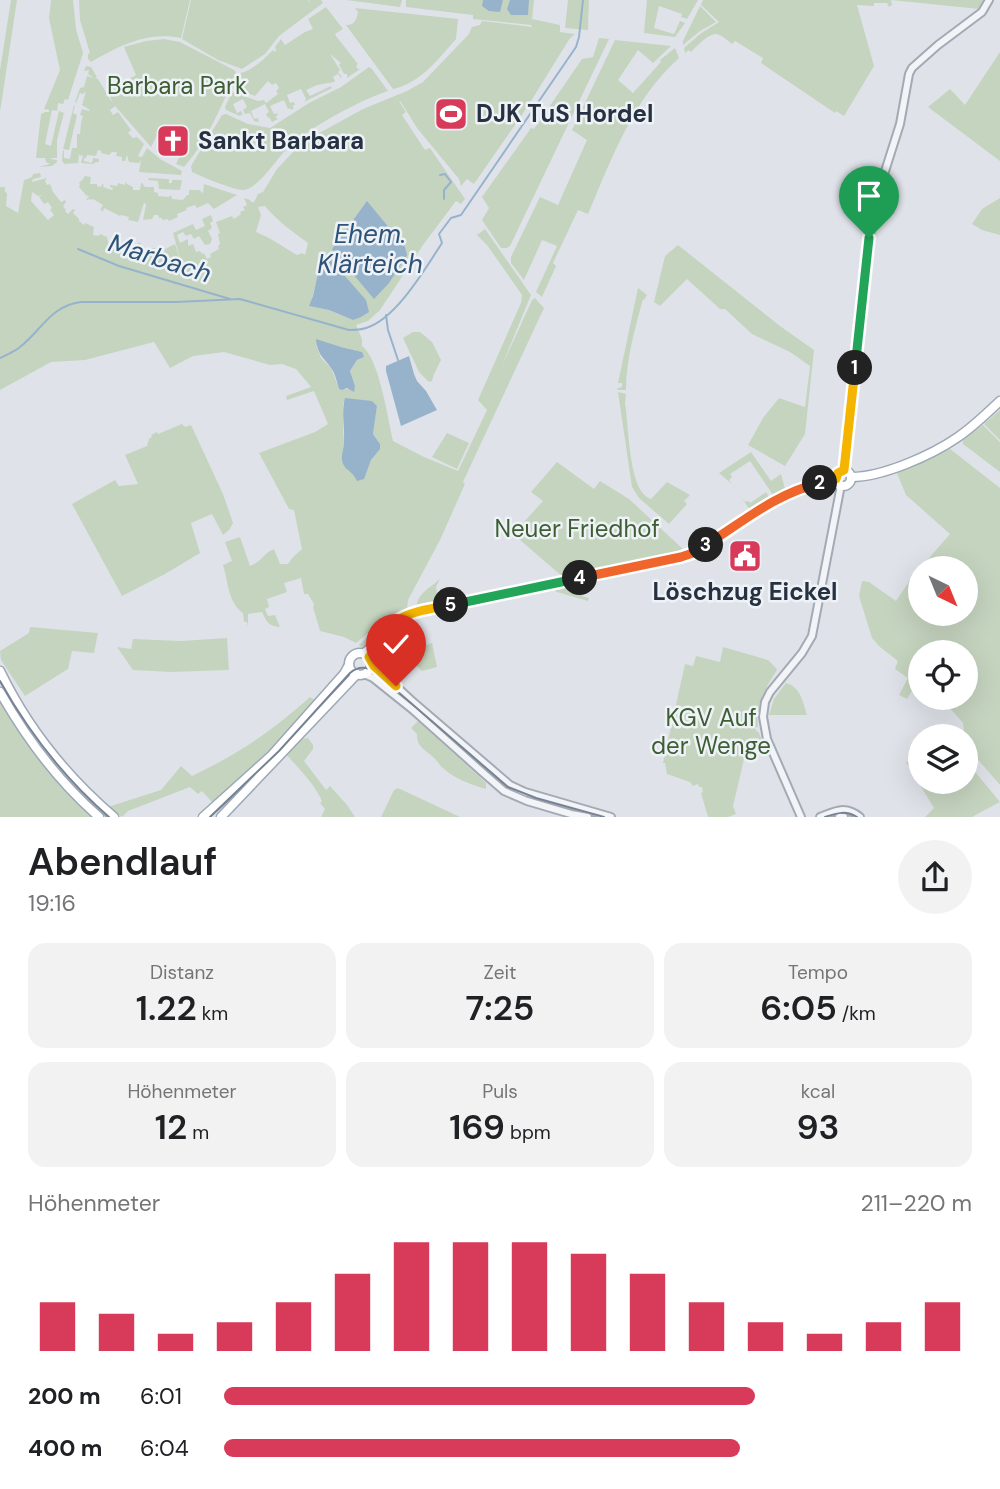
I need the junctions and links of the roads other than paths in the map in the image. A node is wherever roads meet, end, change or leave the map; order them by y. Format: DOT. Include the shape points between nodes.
graph roads {
  1 [pos="989,0"];
  2 [pos="1000,401"];
  3 [pos="844,470"];
  4 [pos="851,477"];
  5 [pos="839,482"];
  6 [pos="368,658"];
  7 [pos="349,666"];
  8 [pos="0,671"];
  9 [pos="360,674"];
  10 [pos="0,692"];
  11 [pos="295,734"];
  12 [pos="844,815"];
  13 [pos="99,817"];
  14 [pos="114,817"];
  15 [pos="204,817"];
  16 [pos="221,817"];
  17 [pos="588,817"];
  18 [pos="611,817"];
  19 [pos="801,817"];
  20 [pos="820,817"];
  21 [pos="860,817"];
  1 -- 3 [label="street" via="984,10 911,70 900,124 873,209"];
  2 -- 4 [label="main road" via="949,443 886,471"];
  3 -- 4 [label="main road"];
  3 -- 5 [label="main road" via="838,473"];
  4 -- 5 [label="main road" via="848,484"];
  5 -- 6 [label="main road" via="807,486 774,500 681,557 414,614 397,621"];
  5 -- 19 [label="street" via="812,636 768,697 763,712 767,738"];
  6 -- 7 [label="main road" via="357,653"];
  6 -- 9 [label="main road" via="370,669"];
  6 -- 18 [label="street" via="506,783"];
  7 -- 9 [label="main road"];
  7 -- 11 [label="main road"];
  8 -- 14 [label="main road" via="21,710 55,756"];
  9 -- 11 [label="main road"];
  9 -- 17 [label="street" via="373,678 504,791"];
  10 -- 13 [label="main road" via="32,742"];
  11 -- 15 [label="main road"];
  11 -- 16 [label="main road"];
  12 -- 20 [label="street" via="837,811"];
  12 -- 21 [label="street"];
}
